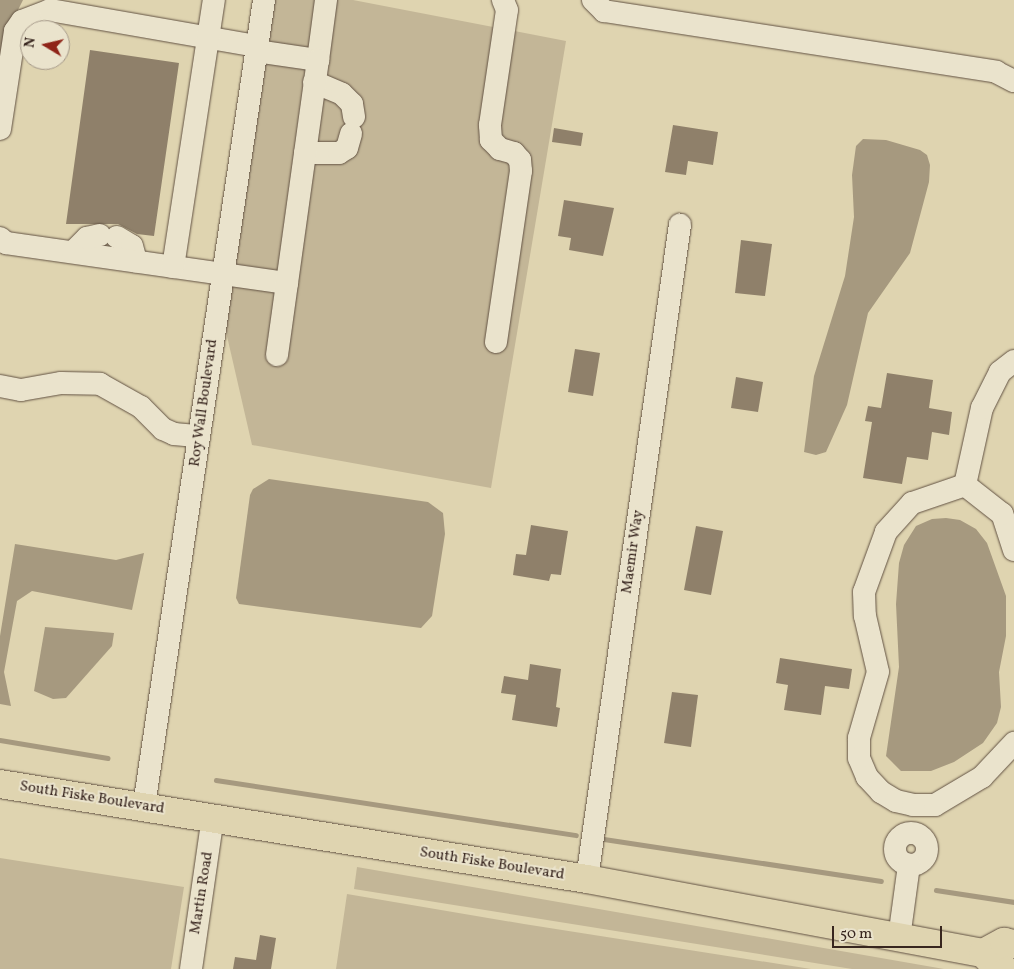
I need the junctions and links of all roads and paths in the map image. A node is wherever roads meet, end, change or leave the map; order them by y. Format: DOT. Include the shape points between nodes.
graph roads {
  1 [pos="214,0"];
  2 [pos="264,0"];
  3 [pos="326,0"];
  4 [pos="504,0"];
  5 [pos="593,0"];
  6 [pos="209,38"];
  7 [pos="256,49"];
  8 [pos="318,60"];
  9 [pos="1014,81"];
  10 [pos="314,82"];
  11 [pos="0,129"];
  12 [pos="305,153"];
  13 [pos="680,225"];
  14 [pos="0,238"];
  15 [pos="73,252"];
  16 [pos="136,261"];
  17 [pos="173,267"];
  18 [pos="223,274"];
  19 [pos="287,283"];
  20 [pos="496,342"];
  21 [pos="277,355"];
  22 [pos="1014,361"];
  23 [pos="0,386"];
  24 [pos="199,436"];
  25 [pos="965,485"];
  26 [pos="1014,550"];
  27 [pos="1014,743"];
  28 [pos="0,784"];
  29 [pos="896,801"];
  30 [pos="935,805"];
  31 [pos="144,806"];
  32 [pos="213,817"];
  33 [pos="913,837"];
  34 [pos="587,879"];
  35 [pos="899,938"];
  36 [pos="1014,944"];
  37 [pos="981,961"];
  38 [pos="191,969"];
  39 [pos="1004,969"];
  1 -- 6 [label="street"];
  2 -- 7 [label="street, Roy Wall Boulevard"];
  3 -- 8 [label="street"];
  4 -- 20 [label="street" via="507,10 490,125 491,140 500,149 514,153 520,160 521,171"];
  5 -- 9 [label="street" via="604,11 996,72"];
  6 -- 7 [label="street"];
  6 -- 11 [label="street" via="50,10 22,21 15,31"];
  6 -- 17 [label="street"];
  7 -- 8 [label="street"];
  7 -- 18 [label="street, Roy Wall Boulevard"];
  8 -- 10 [label="street"];
  10 -- 12 [label="street"];
  10 -- 12 [label="street" via="342,94 352,104 352,126 347,148 339,152"];
  12 -- 19 [label="street"];
  13 -- 34 [label="street, Maemir Way"];
  14 -- 15 [label="street" via="6,243"];
  15 -- 16 [label="street"];
  15 -- 16 [label="street" via="87,238 108,236 132,246"];
  16 -- 17 [label="street"];
  17 -- 18 [label="street"];
  18 -- 19 [label="street"];
  18 -- 24 [label="street, Roy Wall Boulevard"];
  19 -- 21 [label="street"];
  22 -- 25 [label="street" via="1000,372 982,408"];
  23 -- 24 [label="street" via="21,390 62,383 100,384 141,407 163,430"];
  24 -- 31 [label="street, Roy Wall Boulevard"];
  25 -- 26 [label="street" via="1002,514"];
  25 -- 29 [label="street" via="912,503 886,532 864,592 865,616 878,672 859,738 859,758 867,776 881,792"];
  27 -- 30 [label="street" via="982,777"];
  28 -- 31 [label="main road, South Fiske Boulevard"];
  29 -- 30 [label="street"];
  29 -- 33 [label="street"];
  30 -- 33 [label="street"];
  31 -- 32 [label="main road, South Fiske Boulevard"];
  32 -- 34 [label="main road, South Fiske Boulevard"];
  32 -- 38 [label="street, Martin Road"];
  33 -- 35 [label="street" via="897,843 896,852 901,861 910,865"];
  34 -- 35 [label="main road, South Fiske Boulevard"];
  35 -- 37 [label="main road, South Fiske Boulevard"];
  36 -- 37 [label="main road" via="1004,942"];
  37 -- 39 [label="main road, South Fiske Boulevard"];
}
